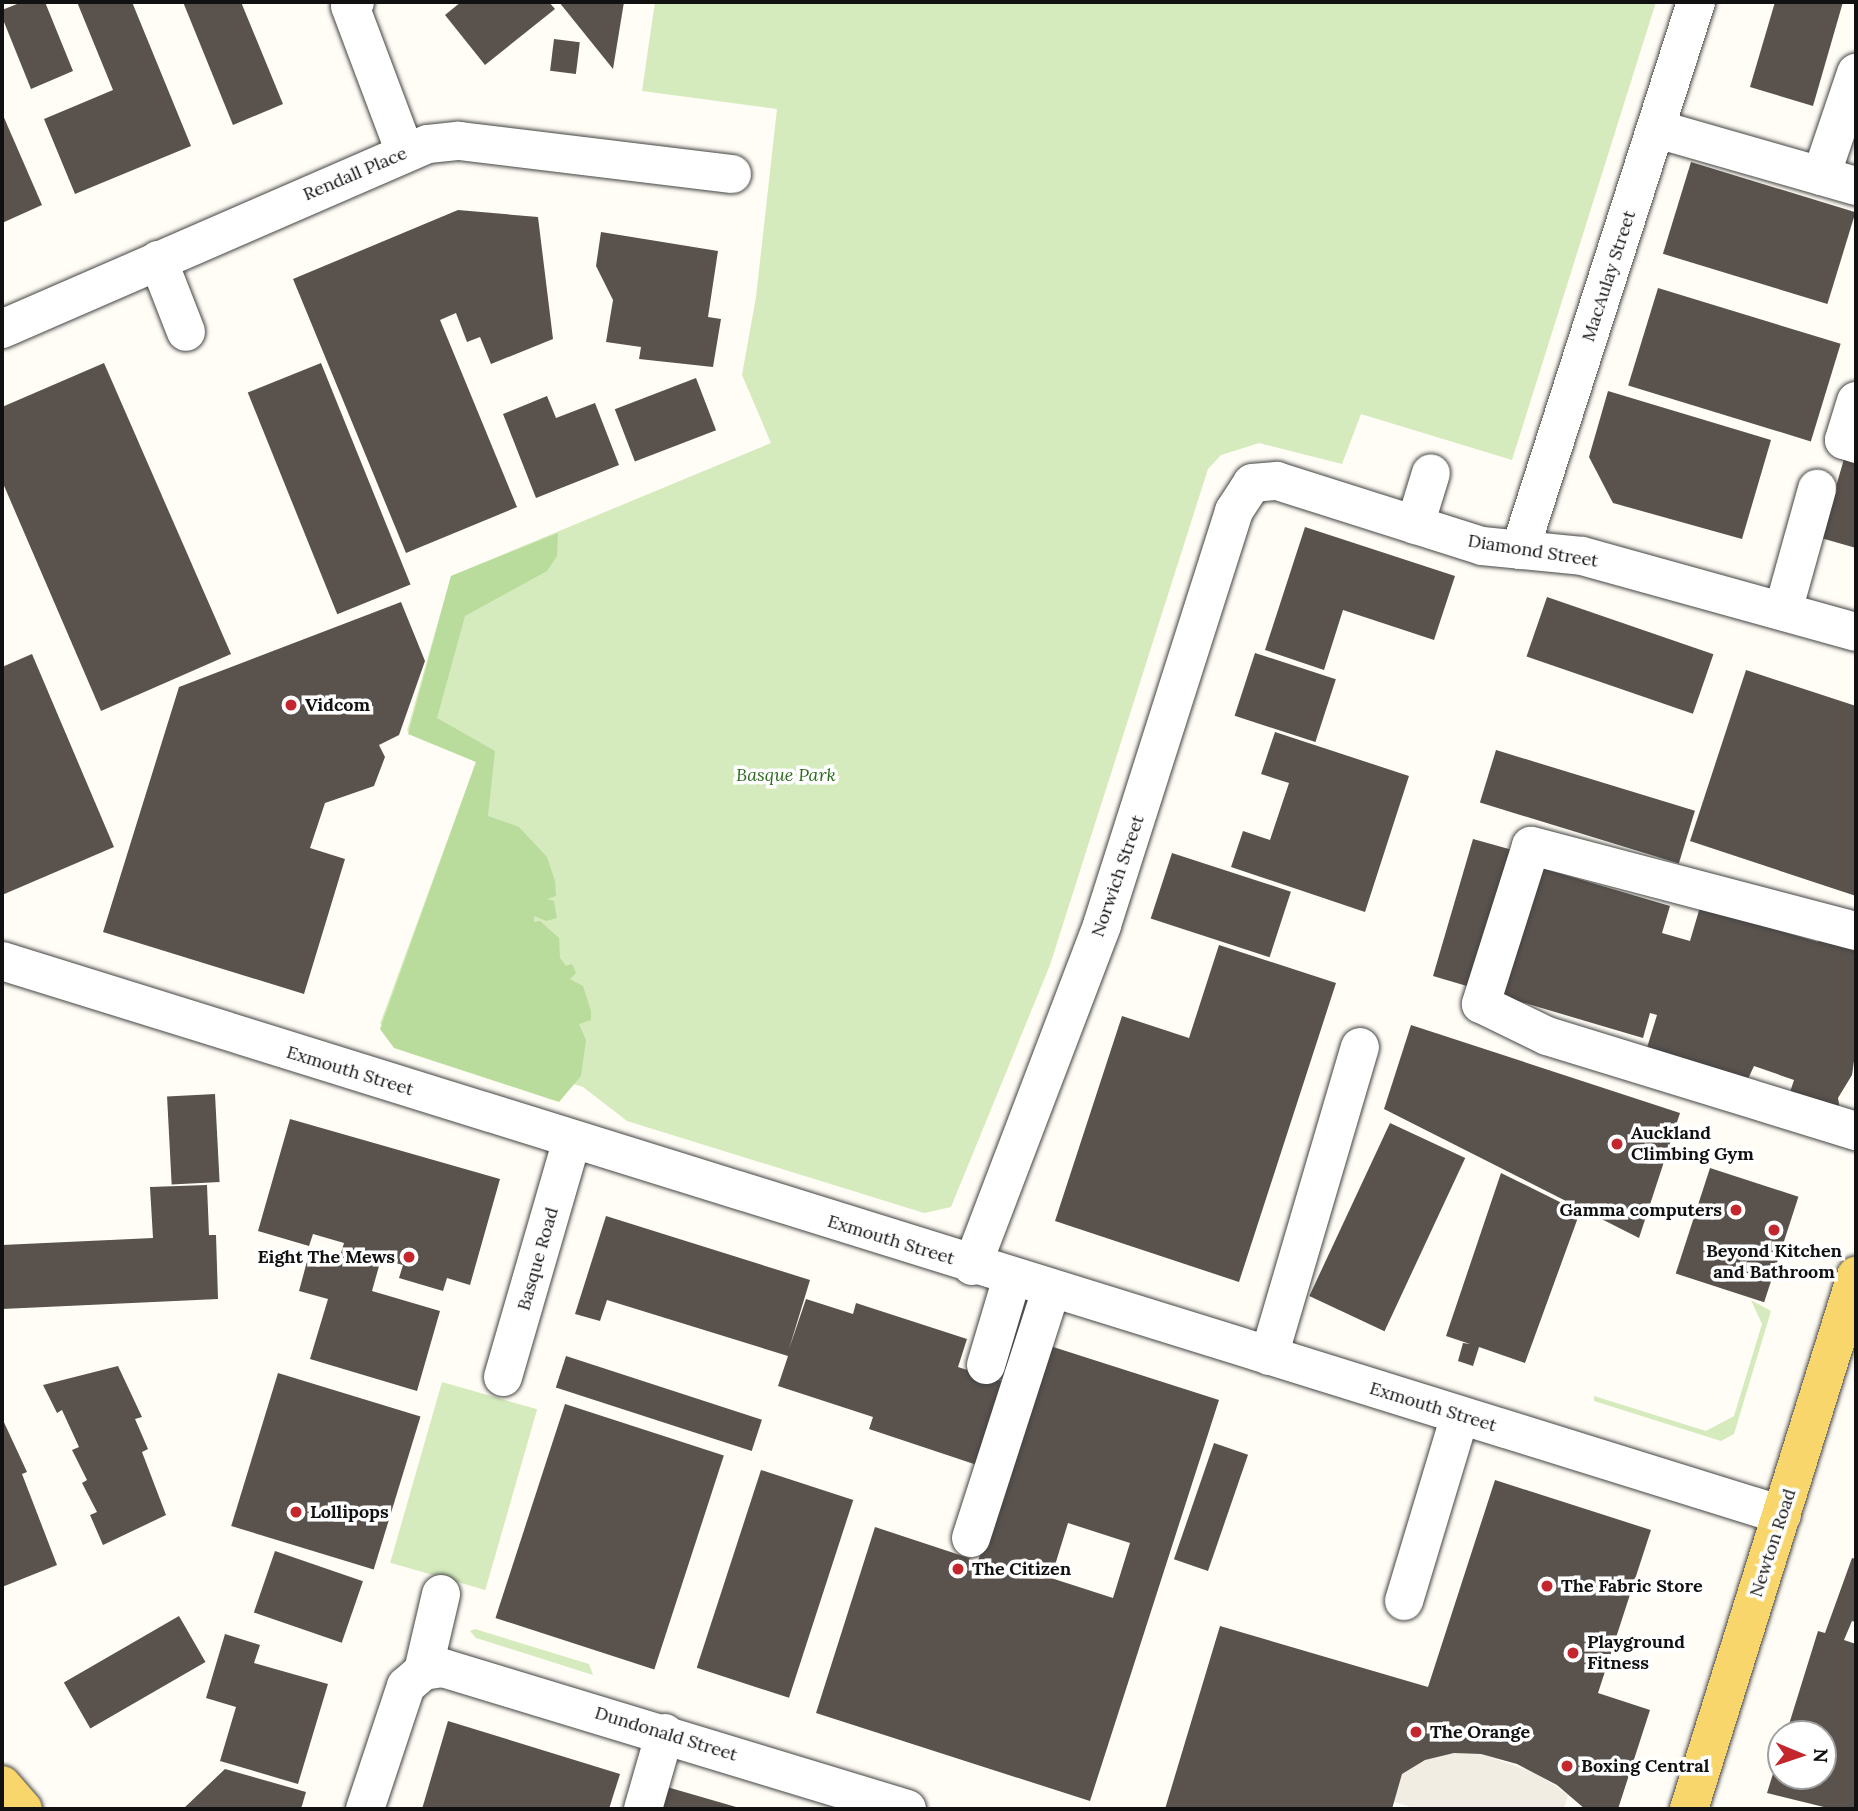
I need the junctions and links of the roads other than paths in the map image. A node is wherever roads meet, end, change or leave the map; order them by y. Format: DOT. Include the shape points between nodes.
graph roads {
  1 [pos="355,2"];
  2 [pos="1696,2"];
  3 [pos="1856,73"];
  4 [pos="1657,129"];
  5 [pos="405,152"];
  6 [pos="732,174"];
  7 [pos="1839,181"];
  8 [pos="158,260"];
  9 [pos="2,329"];
  10 [pos="186,332"];
  11 [pos="1856,401"];
  12 [pos="1856,444"];
  13 [pos="1431,473"];
  14 [pos="1252,483"];
  15 [pos="1818,489"];
  16 [pos="1415,525"];
  17 [pos="1520,550"];
  18 [pos="1783,611"];
  19 [pos="1856,632"];
  20 [pos="1856,931"];
  21 [pos="2,961"];
  22 [pos="1360,1047"];
  23 [pos="1856,1131"];
  24 [pos="572,1140"];
  25 [pos="972,1266"];
  26 [pos="1856,1276"];
  27 [pos="1012,1278"];
  28 [pos="1051,1290"];
  29 [pos="1269,1356"];
  30 [pos="986,1365"];
  31 [pos="503,1377"];
  32 [pos="1460,1416"];
  33 [pos="1782,1516"];
  34 [pos="971,1538"];
  35 [pos="442,1594"];
  36 [pos="1404,1601"];
  37 [pos="423,1671"];
  38 [pos="664,1733"];
  39 [pos="2,1786"];
  40 [pos="23,1809"];
  41 [pos="365,1809"];
  42 [pos="643,1809"];
  43 [pos="907,1809"];
  44 [pos="1689,1809"];
  1 -- 5 [label="street" via="350,6"];
  2 -- 4 [label="street, MacAulay Street"];
  3 -- 7 [label="street"];
  4 -- 7 [label="street"];
  4 -- 17 [label="street, MacAulay Street"];
  5 -- 6 [label="street, Rendall Place" via="459,141"];
  5 -- 8 [label="street, Rendall Place"];
  8 -- 9 [label="street, Rendall Place"];
  8 -- 10 [label="street"];
  11 -- 12 [label="street" via="1844,440"];
  13 -- 16 [label="street"];
  14 -- 16 [label="street, Diamond Street" via="1277,481"];
  14 -- 25 [label="street, Norwich Street" via="1234,511 1102,925"];
  15 -- 18 [label="street"];
  16 -- 17 [label="street, Diamond Street" via="1482,546"];
  17 -- 18 [label="street, Diamond Street" via="1582,556"];
  18 -- 19 [label="street, Diamond Street"];
  20 -- 23 [label="street" via="1531,846 1481,1004 1547,1036"];
  21 -- 24 [label="street, Exmouth Street"];
  22 -- 29 [label="street"];
  24 -- 25 [label="street, Exmouth Street"];
  24 -- 31 [label="street, Basque Road"];
  25 -- 27 [label="street, Exmouth Street"];
  26 -- 33 [label="main road, Newton Road"];
  27 -- 28 [label="street, Exmouth Street"];
  27 -- 30 [label="street"];
  28 -- 29 [label="street, Exmouth Street"];
  28 -- 34 [label="street"];
  29 -- 32 [label="street, Exmouth Street"];
  32 -- 33 [label="street, Exmouth Street"];
  32 -- 36 [label="street"];
  33 -- 44 [label="main road, Newton Road"];
  35 -- 37 [label="street"];
  37 -- 38 [label="street, Dundonald Street" via="453,1671"];
  37 -- 41 [label="street" via="400,1698"];
  38 -- 42 [label="street"];
  38 -- 43 [label="street, Dundonald Street"];
  39 -- 40 [label="main road"];
}
